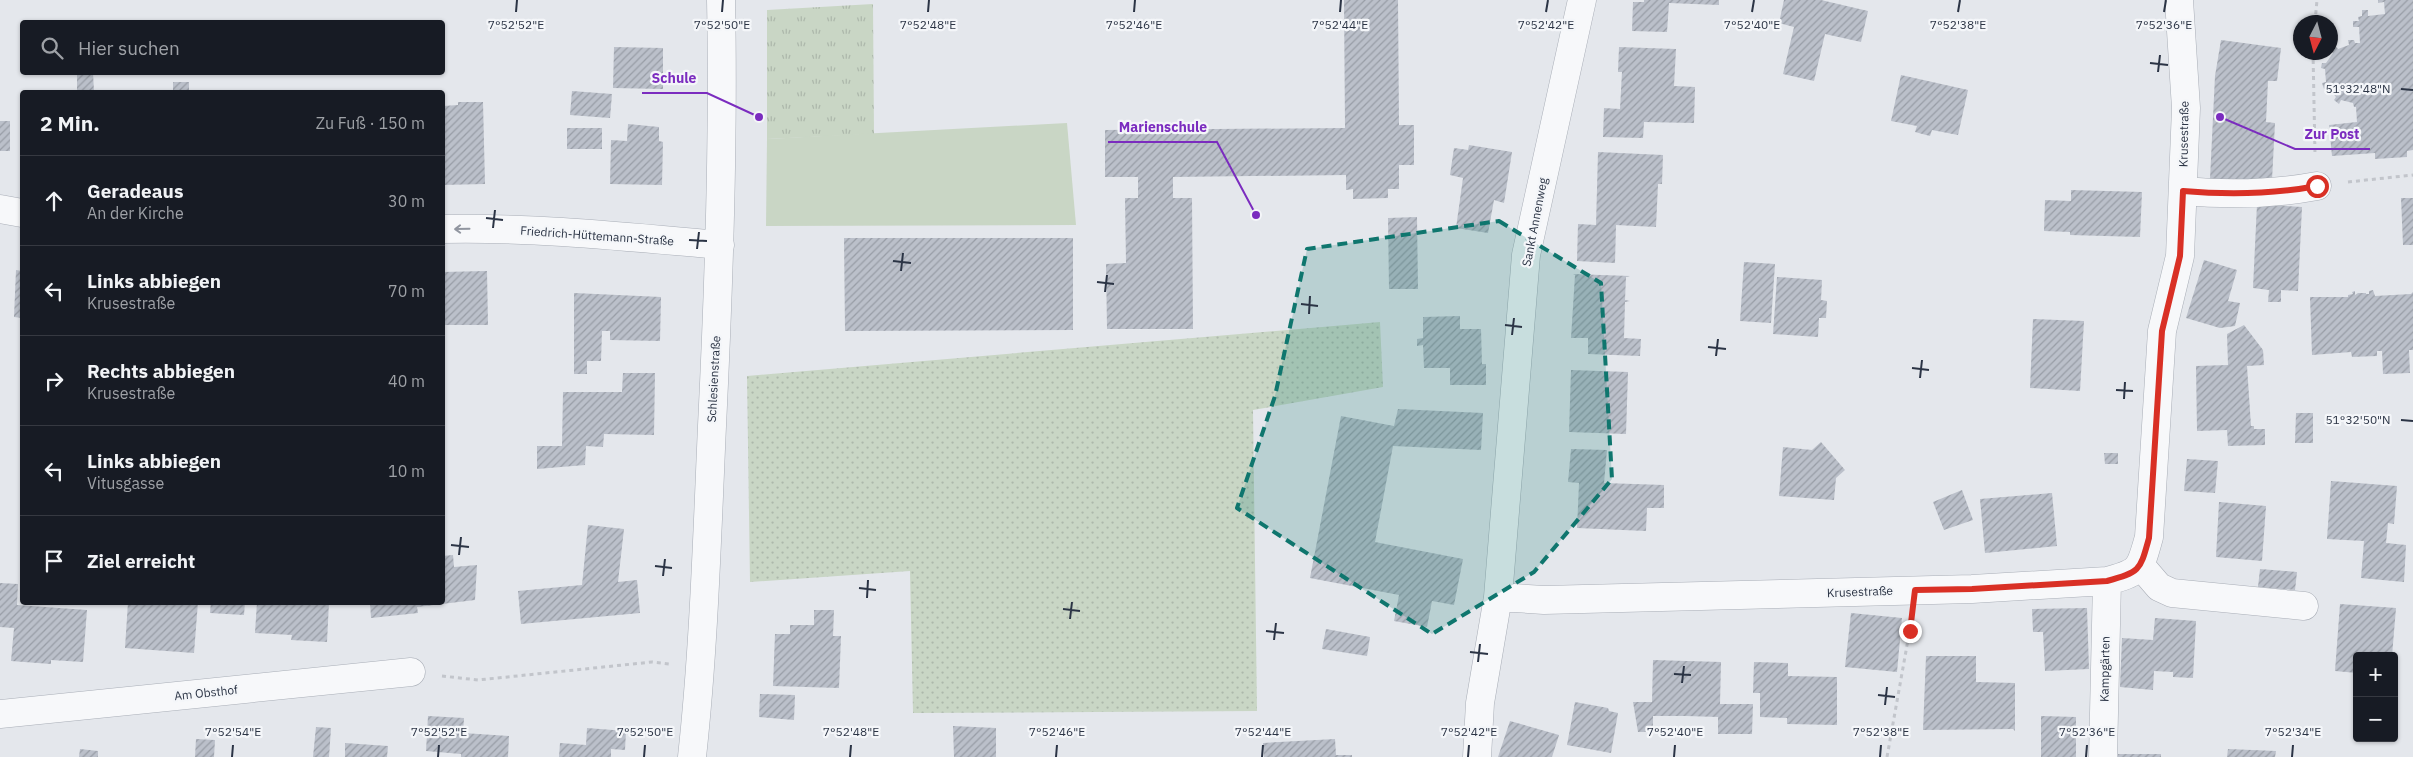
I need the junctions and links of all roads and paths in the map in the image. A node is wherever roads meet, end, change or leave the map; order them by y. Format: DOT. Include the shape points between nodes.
graph roads {
  1 [pos="722,0"];
  2 [pos="1582,0"];
  3 [pos="2179,0"];
  4 [pos="2317,0"];
  5 [pos="2316,15"];
  6 [pos="2313,60"];
  7 [pos="2413,175"];
  8 [pos="2317,186"];
  9 [pos="2183,191"];
  10 [pos="0,209"];
  11 [pos="20,213"];
  12 [pos="445,229"];
  13 [pos="720,245"];
  14 [pos="2141,566"];
  15 [pos="2107,581"];
  16 [pos="1915,590"];
  17 [pos="1498,597"];
  18 [pos="2304,606"];
  19 [pos="674,664"];
  20 [pos="411,672"];
  21 [pos="0,714"];
  22 [pos="692,757"];
  23 [pos="1477,757"];
  24 [pos="1887,757"];
  25 [pos="2103,757"];
  1 -- 13 [label="street, Schlesienstraße" via="724,115"];
  2 -- 17 [label="street, Sankt Annenweg" via="1526,255"];
  3 -- 9 [label="street, Krusestraße" via="2186,108"];
  4 -- 5 [label="path"];
  6 -- 8 [label="path"];
  7 -- 8 [label="path"];
  8 -- 9 [label="street" via="2292,191"];
  9 -- 14 [label="street, Krusestraße" via="2180,256 2162,331 2149,538"];
  10 -- 11 [label="street"];
  13 -- 12 [label="street, Friedrich-Hüttemann-Straße, one-way" via="480,228"];
  13 -- 22 [label="street, Schlesienstraße" via="702,666"];
  14 -- 15 [label="street, Krusestraße" via="2125,576"];
  14 -- 18 [label="street" via="2159,587 2172,593"];
  15 -- 16 [label="street, Krusestraße"];
  15 -- 25 [label="street, Kampgärten"];
  16 -- 17 [label="street, Krusestraße" via="1544,600"];
  16 -- 24 [label="path"];
  17 -- 23 [label="street" via="1480,703"];
  19 -- 20 [label="path" via="652,662 478,680"];
  20 -- 21 [label="street, Am Obsthof"];
}
